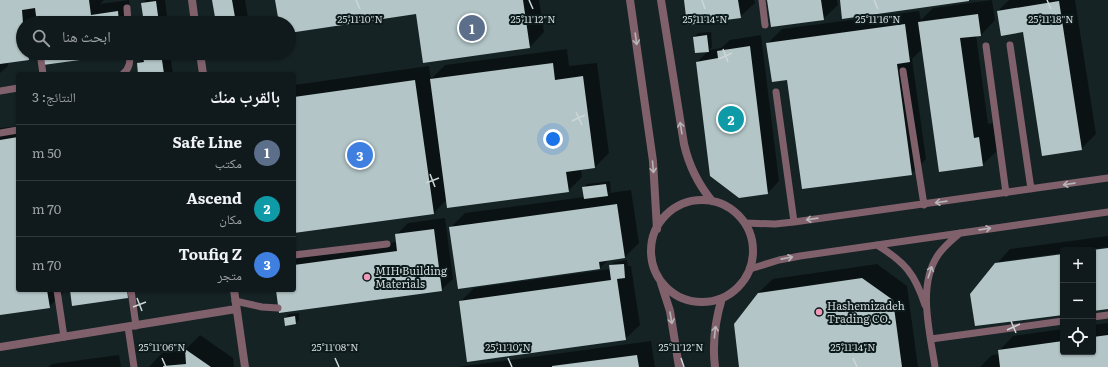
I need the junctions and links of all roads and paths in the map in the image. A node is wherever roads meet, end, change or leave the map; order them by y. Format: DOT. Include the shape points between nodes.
graph roads {
  1 [pos="192,0"];
  2 [pos="630,0"];
  3 [pos="661,0"];
  4 [pos="762,0"];
  5 [pos="127,8"];
  6 [pos="128,16"];
  7 [pos="194,16"];
  8 [pos="765,25"];
  9 [pos="1010,45"];
  10 [pos="986,46"];
  11 [pos="41,60"];
  12 [pos="130,60"];
  13 [pos="201,60"];
  14 [pos="903,71"];
  15 [pos="43,72"];
  16 [pos="126,72"];
  17 [pos="203,72"];
  18 [pos="16,88"];
  19 [pos="0,91"];
  20 [pos="776,92"];
  21 [pos="16,130"];
  22 [pos="0,133"];
  23 [pos="1108,178"];
  24 [pos="1031,189"];
  25 [pos="1006,193"];
  26 [pos="712,202"];
  27 [pos="924,204"];
  28 [pos="1108,212"];
  29 [pos="794,222"];
  30 [pos="745,223"];
  31 [pos="657,229"];
  32 [pos="960,233"];
  33 [pos="387,244"];
  34 [pos="877,245"];
  35 [pos="296,255"];
  36 [pos="750,269"];
  37 [pos="661,280"];
  38 [pos="57,292"];
  39 [pos="131,292"];
  40 [pos="234,292"];
  41 [pos="722,298"];
  42 [pos="236,305"];
  43 [pos="278,308"];
  44 [pos="927,311"];
  45 [pos="1108,316"];
  46 [pos="1096,318"];
  47 [pos="1060,322"];
  48 [pos="132,326"];
  49 [pos="64,337"];
  50 [pos="931,339"];
  51 [pos="0,347"];
  52 [pos="134,367"];
  53 [pos="245,367"];
  54 [pos="679,367"];
  55 [pos="715,367"];
  56 [pos="935,367"];
  1 -- 7 [label="street"];
  2 -- 31 [label="street, one-way" via="653,161"];
  26 -- 3 [label="street, one-way" via="691,169 685,150"];
  4 -- 8 [label="lane"];
  5 -- 6 [label="lane"];
  9 -- 24 [label="lane"];
  10 -- 25 [label="lane"];
  11 -- 15 [label="lane"];
  12 -- 16 [label="lane"];
  13 -- 17 [label="street"];
  14 -- 27 [label="lane"];
  18 -- 19 [label="lane"];
  20 -- 29 [label="lane"];
  21 -- 22 [label="lane"];
  23 -- 24 [label="lane, one-way"];
  24 -- 25 [label="lane"];
  25 -- 27 [label="lane, one-way"];
  26 -- 30 [label="street" via="736,213"];
  26 -- 31 [label="street" via="699,200 686,203 674,209"];
  27 -- 29 [label="lane, one-way"];
  32 -- 28 [label="lane, one-way"];
  29 -- 30 [label="lane"];
  30 -- 36 [label="street" via="753,246"];
  31 -- 37 [label="street" via="652,242 652,255"];
  32 -- 34 [label="lane"];
  44 -- 32 [label="lane, one-way" via="928,278 932,266 938,254"];
  33 -- 35 [label="lane"];
  36 -- 34 [label="lane, one-way" via="800,256"];
  34 -- 44 [label="lane" via="892,254 915,279"];
  36 -- 41 [label="street" via="744,281"];
  37 -- 41 [label="street" via="682,298 695,302 709,302"];
  37 -- 54 [label="street, one-way" via="670,311"];
  38 -- 49 [label="lane"];
  39 -- 48 [label="lane"];
  40 -- 42 [label="street"];
  55 -- 41 [label="street, one-way" via="715,330"];
  42 -- 43 [label="lane"];
  42 -- 48 [label="street"];
  42 -- 53 [label="street"];
  44 -- 50 [label="lane"];
  45 -- 46 [label="lane"];
  47 -- 50 [label="lane"];
  48 -- 49 [label="street"];
  48 -- 52 [label="lane"];
  49 -- 51 [label="street"];
  50 -- 56 [label="lane"];
}
